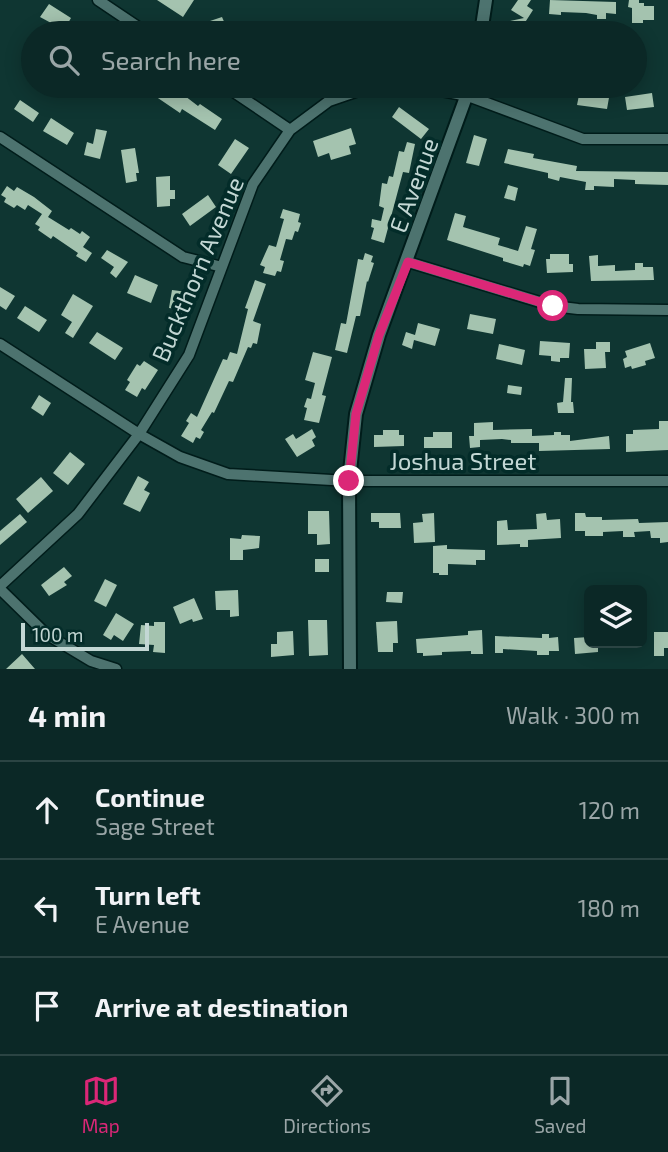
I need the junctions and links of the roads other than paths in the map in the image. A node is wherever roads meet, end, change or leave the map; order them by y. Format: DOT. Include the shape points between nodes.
graph roads {
  1 [pos="98,0"];
  2 [pos="486,0"];
  3 [pos="129,21"];
  4 [pos="483,21"];
  5 [pos="243,98"];
  6 [pos="338,98"];
  7 [pos="467,98"];
  8 [pos="486,98"];
  9 [pos="290,130"];
  10 [pos="0,137"];
  11 [pos="668,139"];
  12 [pos="408,262"];
  13 [pos="222,268"];
  14 [pos="668,310"];
  15 [pos="0,344"];
  16 [pos="139,434"];
  17 [pos="349,481"];
  18 [pos="668,481"];
  19 [pos="0,588"];
  20 [pos="116,669"];
  21 [pos="350,669"];
  1 -- 3 [label="street"];
  2 -- 4 [label="street"];
  5 -- 9 [label="street"];
  6 -- 9 [label="street, Buckthorn Avenue"];
  7 -- 12 [label="street, E Avenue"];
  8 -- 11 [label="street, Buckthorn Avenue" via="583,139"];
  9 -- 13 [label="street, Buckthorn Avenue" via="253,184"];
  10 -- 13 [label="street" via="183,257"];
  12 -- 14 [label="street" via="553,306"];
  12 -- 17 [label="street, E Avenue" via="379,335 356,414"];
  13 -- 16 [label="street, Buckthorn Avenue" via="189,355"];
  15 -- 16 [label="street, Joshua Street"];
  16 -- 17 [label="street, Joshua Street" via="180,457 228,474"];
  16 -- 19 [label="street, Buckthorn Avenue" via="78,514"];
  17 -- 18 [label="street, Joshua Street"];
  17 -- 21 [label="street, E Avenue"];
  19 -- 20 [label="street" via="46,635"];
}
